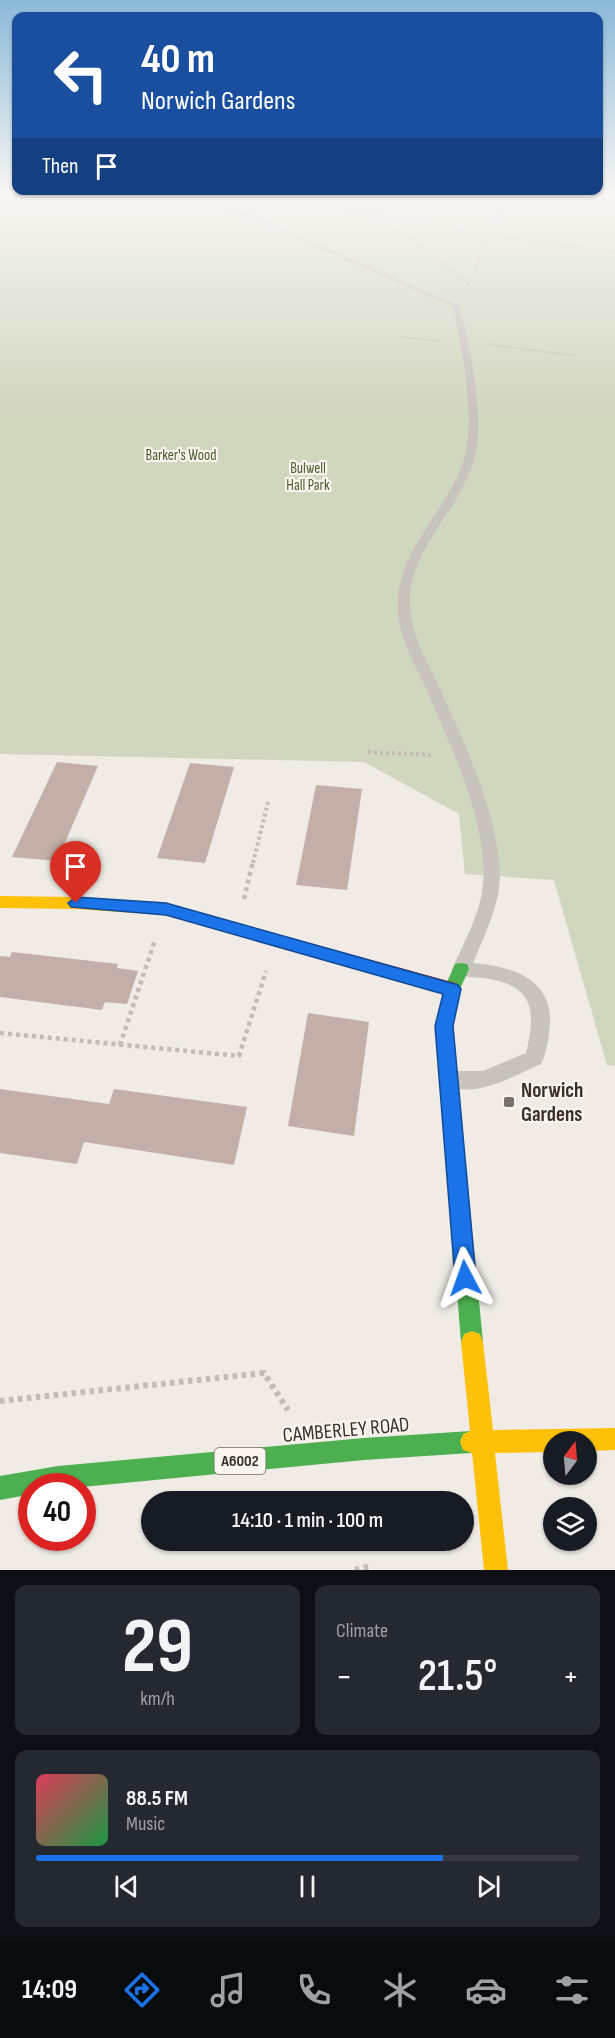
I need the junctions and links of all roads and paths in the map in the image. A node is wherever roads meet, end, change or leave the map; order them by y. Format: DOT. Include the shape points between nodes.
graph roads {
  1 [pos="366,266"];
  2 [pos="446,266"];
  3 [pos="477,266"];
  4 [pos="470,285"];
  5 [pos="450,302"];
  6 [pos="368,752"];
  7 [pos="462,756"];
  8 [pos="268,802"];
  9 [pos="0,902"];
  10 [pos="166,909"];
  11 [pos="237,929"];
  12 [pos="276,940"];
  13 [pos="461,969"];
  14 [pos="452,989"];
  15 [pos="0,1033"];
  16 [pos="120,1045"];
  17 [pos="448,1080"];
  18 [pos="0,1401"];
  19 [pos="290,1413"];
  20 [pos="615,1439"];
  21 [pos="482,1441"];
  22 [pos="0,1488"];
  23 [pos="371,1566"];
  24 [pos="355,1570"];
  25 [pos="496,1570"];
  1 -- 5 [label="lane"];
  2 -- 4 [label="path"];
  3 -- 4 [label="path"];
  4 -- 5 [label="path"];
  5 -- 7 [label="lane" via="456,306 469,392 468,461 457,488 417,545 407,577 404,606 408,632"];
  6 -- 7 [label="path"];
  7 -- 13 [label="lane" via="492,863 490,893"];
  8 -- 11 [label="path"];
  9 -- 10 [label="street"];
  10 -- 11 [label="street"];
  10 -- 16 [label="path"];
  11 -- 12 [label="street"];
  12 -- 14 [label="street"];
  12 -- 16 [label="path" via="239,1056"];
  13 -- 14 [label="street"];
  13 -- 17 [label="lane" via="496,971 526,983 537,1000 542,1031 534,1058 483,1080"];
  14 -- 17 [label="street" via="444,1026"];
  15 -- 16 [label="path"];
  17 -- 21 [label="street"];
  18 -- 19 [label="path" via="264,1373"];
  20 -- 21 [label="street, A6002"];
  21 -- 22 [label="street, CAMBERLEY ROAD / A6002" via="58,1478"];
  21 -- 25 [label="street"];
  23 -- 24 [label="path"];
}
